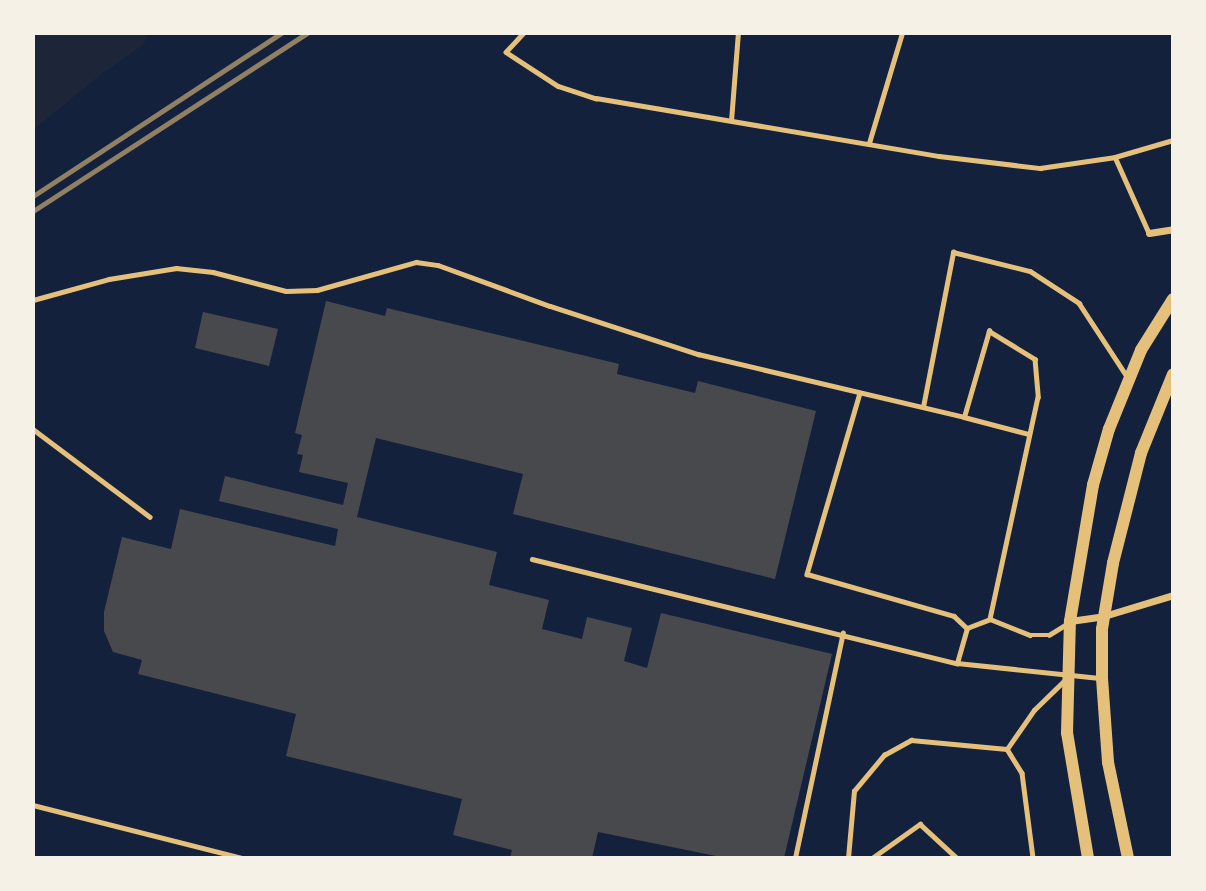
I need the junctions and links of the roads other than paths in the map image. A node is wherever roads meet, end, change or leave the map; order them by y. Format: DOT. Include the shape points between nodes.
graph roads {
  1 [pos="524,33"];
  2 [pos="738,33"];
  3 [pos="902,33"];
  4 [pos="731,121"];
  5 [pos="1173,140"];
  6 [pos="869,143"];
  7 [pos="1115,157"];
  8 [pos="1173,229"];
  9 [pos="1149,233"];
  10 [pos="1173,299"];
  11 [pos="33,300"];
  12 [pos="1173,373"];
  13 [pos="1129,378"];
  14 [pos="860,393"];
  15 [pos="923,407"];
  16 [pos="964,417"];
  17 [pos="33,429"];
  18 [pos="1029,434"];
  19 [pos="150,517"];
  20 [pos="532,559"];
  21 [pos="1173,595"];
  22 [pos="1104,616"];
  23 [pos="990,619"];
  24 [pos="1070,621"];
  25 [pos="967,628"];
  26 [pos="843,633"];
  27 [pos="957,663"];
  28 [pos="1069,677"];
  29 [pos="1102,678"];
  30 [pos="1007,748"];
  31 [pos="33,805"];
  32 [pos="243,858"];
  33 [pos="795,858"];
  34 [pos="848,858"];
  35 [pos="872,858"];
  36 [pos="957,858"];
  37 [pos="1033,858"];
  38 [pos="1088,858"];
  39 [pos="1128,858"];
  1 -- 4 [label="lane" via="506,52 558,86 596,98"];
  2 -- 4 [label="lane"];
  3 -- 6 [label="lane"];
  4 -- 6 [label="lane"];
  5 -- 7 [label="lane"];
  6 -- 7 [label="lane" via="1040,168"];
  7 -- 9 [label="lane"];
  8 -- 9 [label="street"];
  10 -- 13 [label="street"];
  11 -- 14 [label="lane" via="109,279 176,268 213,272 286,291 317,290 416,262 438,265 698,354"];
  12 -- 22 [label="street" via="1141,453"];
  13 -- 15 [label="lane" via="1079,303 1030,271 953,252"];
  13 -- 24 [label="street" via="1093,485"];
  14 -- 15 [label="lane"];
  14 -- 25 [label="lane" via="807,575 954,616"];
  15 -- 16 [label="lane"];
  16 -- 18 [label="lane"];
  16 -- 18 [label="lane" via="989,331 1035,359 1038,397"];
  17 -- 19 [label="lane"];
  18 -- 23 [label="lane"];
  20 -- 26 [label="lane"];
  21 -- 22 [label="street"];
  22 -- 24 [label="street"];
  22 -- 29 [label="street"];
  23 -- 24 [label="lane" via="1030,635 1049,635"];
  23 -- 25 [label="lane"];
  24 -- 28 [label="street"];
  25 -- 27 [label="lane"];
  26 -- 27 [label="lane"];
  26 -- 33 [label="lane"];
  27 -- 28 [label="lane"];
  28 -- 29 [label="lane"];
  28 -- 30 [label="lane" via="1034,710"];
  28 -- 38 [label="street" via="1067,733"];
  29 -- 39 [label="street" via="1108,762"];
  30 -- 34 [label="lane" via="911,740 884,755 854,791"];
  30 -- 37 [label="lane" via="1022,773"];
  31 -- 32 [label="lane"];
  35 -- 36 [label="lane" via="920,824"];
}
